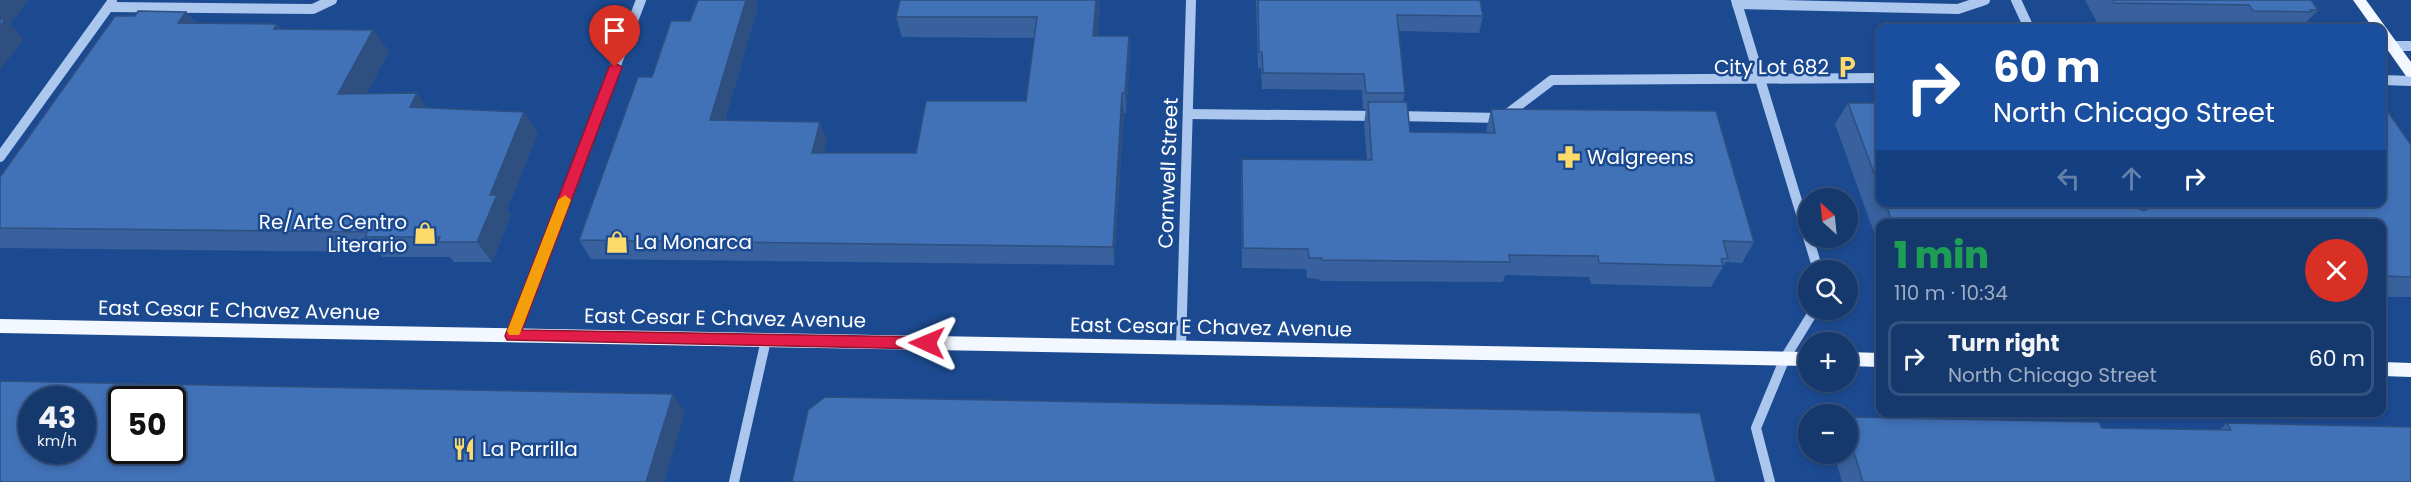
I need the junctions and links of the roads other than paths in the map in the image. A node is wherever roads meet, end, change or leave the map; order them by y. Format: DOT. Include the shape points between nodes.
graph roads {
  1 [pos="332,0"];
  2 [pos="641,0"];
  3 [pos="1191,0"];
  4 [pos="1985,0"];
  5 [pos="2016,0"];
  6 [pos="2359,0"];
  7 [pos="1736,2"];
  8 [pos="111,4"];
  9 [pos="2027,24"];
  10 [pos="2377,24"];
  11 [pos="2386,37"];
  12 [pos="2392,46"];
  13 [pos="2411,46"];
  14 [pos="2411,72"];
  15 [pos="1876,78"];
  16 [pos="1760,79"];
  17 [pos="2386,80"];
  18 [pos="2411,81"];
  19 [pos="1188,114"];
  20 [pos="0,157"];
  21 [pos="1815,260"];
  22 [pos="1808,320"];
  23 [pos="0,326"];
  24 [pos="512,336"];
  25 [pos="766,340"];
  26 [pos="1181,347"];
  27 [pos="1785,358"];
  28 [pos="1798,359"];
  29 [pos="1858,359"];
  30 [pos="1876,360"];
  31 [pos="2386,369"];
  32 [pos="2411,369"];
  33 [pos="734,482"];
  34 [pos="1770,482"];
  1 -- 8 [label="street" via="314,9"];
  2 -- 24 [label="street"];
  3 -- 19 [label="street, Cornwell Street"];
  4 -- 7 [label="street" via="1958,9"];
  5 -- 9 [label="street"];
  6 -- 10 [label="main road"];
  7 -- 16 [label="street"];
  8 -- 20 [label="street"];
  11 -- 12 [label="main road"];
  12 -- 13 [label="street"];
  12 -- 14 [label="main road"];
  15 -- 16 [label="street"];
  16 -- 19 [label="street" via="1552,80 1502,118"];
  16 -- 21 [label="street"];
  17 -- 18 [label="street"];
  19 -- 26 [label="street, Cornwell Street"];
  22 -- 27 [label="street"];
  23 -- 24 [label="main road, East Cesar E Chavez Avenue"];
  24 -- 25 [label="main road, East Cesar E Chavez Avenue"];
  25 -- 26 [label="main road, East Cesar E Chavez Avenue"];
  25 -- 33 [label="street"];
  26 -- 27 [label="main road, East Cesar E Chavez Avenue"];
  27 -- 28 [label="main road, East Cesar E Chavez Avenue"];
  27 -- 34 [label="street" via="1756,428"];
  29 -- 30 [label="main road"];
  31 -- 32 [label="main road"];
}
